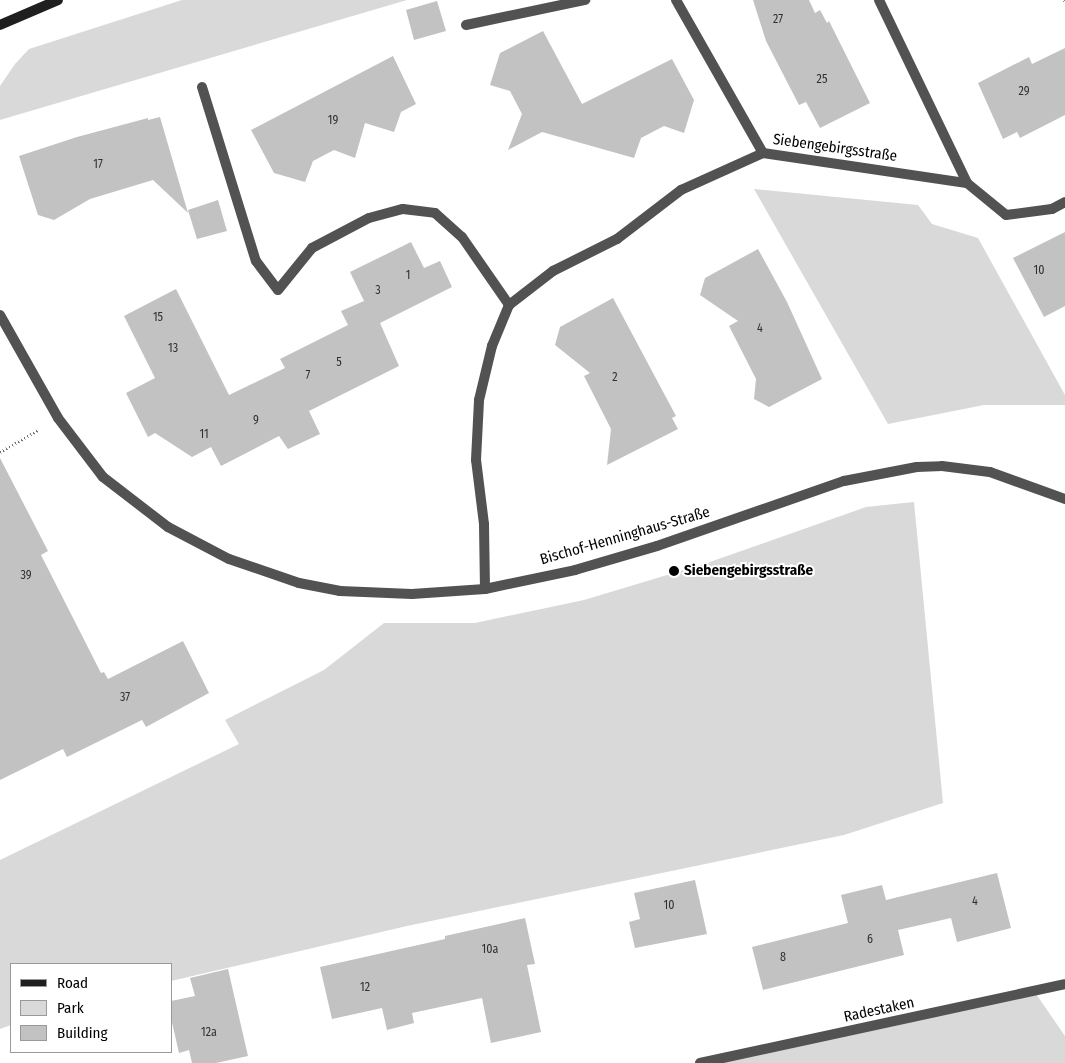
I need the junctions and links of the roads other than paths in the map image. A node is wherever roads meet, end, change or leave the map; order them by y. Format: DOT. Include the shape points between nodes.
graph roads {
  1 [pos="58,0"];
  2 [pos="585,0"];
  3 [pos="676,0"];
  4 [pos="879,0"];
  5 [pos="0,25"];
  6 [pos="466,25"];
  7 [pos="202,87"];
  8 [pos="763,153"];
  9 [pos="967,183"];
  10 [pos="1065,202"];
  11 [pos="509,305"];
  12 [pos="0,315"];
  13 [pos="1065,499"];
  14 [pos="486,589"];
  15 [pos="1065,984"];
  16 [pos="700,1063"];
  1 -- 5 [label="street"];
  2 -- 6 [label="street"];
  3 -- 8 [label="street"];
  4 -- 9 [label="street"];
  7 -- 11 [label="street" via="256,261 278,290 312,248 369,218 403,209 435,214 462,237"];
  8 -- 9 [label="street, Siebengebirgsstraße"];
  8 -- 11 [label="street, Siebengebirgsstraße" via="681,190 618,239 553,271"];
  9 -- 10 [label="street" via="1006,215 1052,209"];
  11 -- 14 [label="street, Siebengebirgsstraße" via="492,346 479,400 476,460 484,524"];
  12 -- 14 [label="street, Bischof-Henninghaus-Straße" via="58,418 103,477 168,527 229,559 299,583 340,591 412,594"];
  13 -- 14 [label="street, Bischof-Henninghaus-Straße" via="990,472 942,466 917,467 844,481 657,546 575,570"];
  15 -- 16 [label="street, Radestaken"];
}
